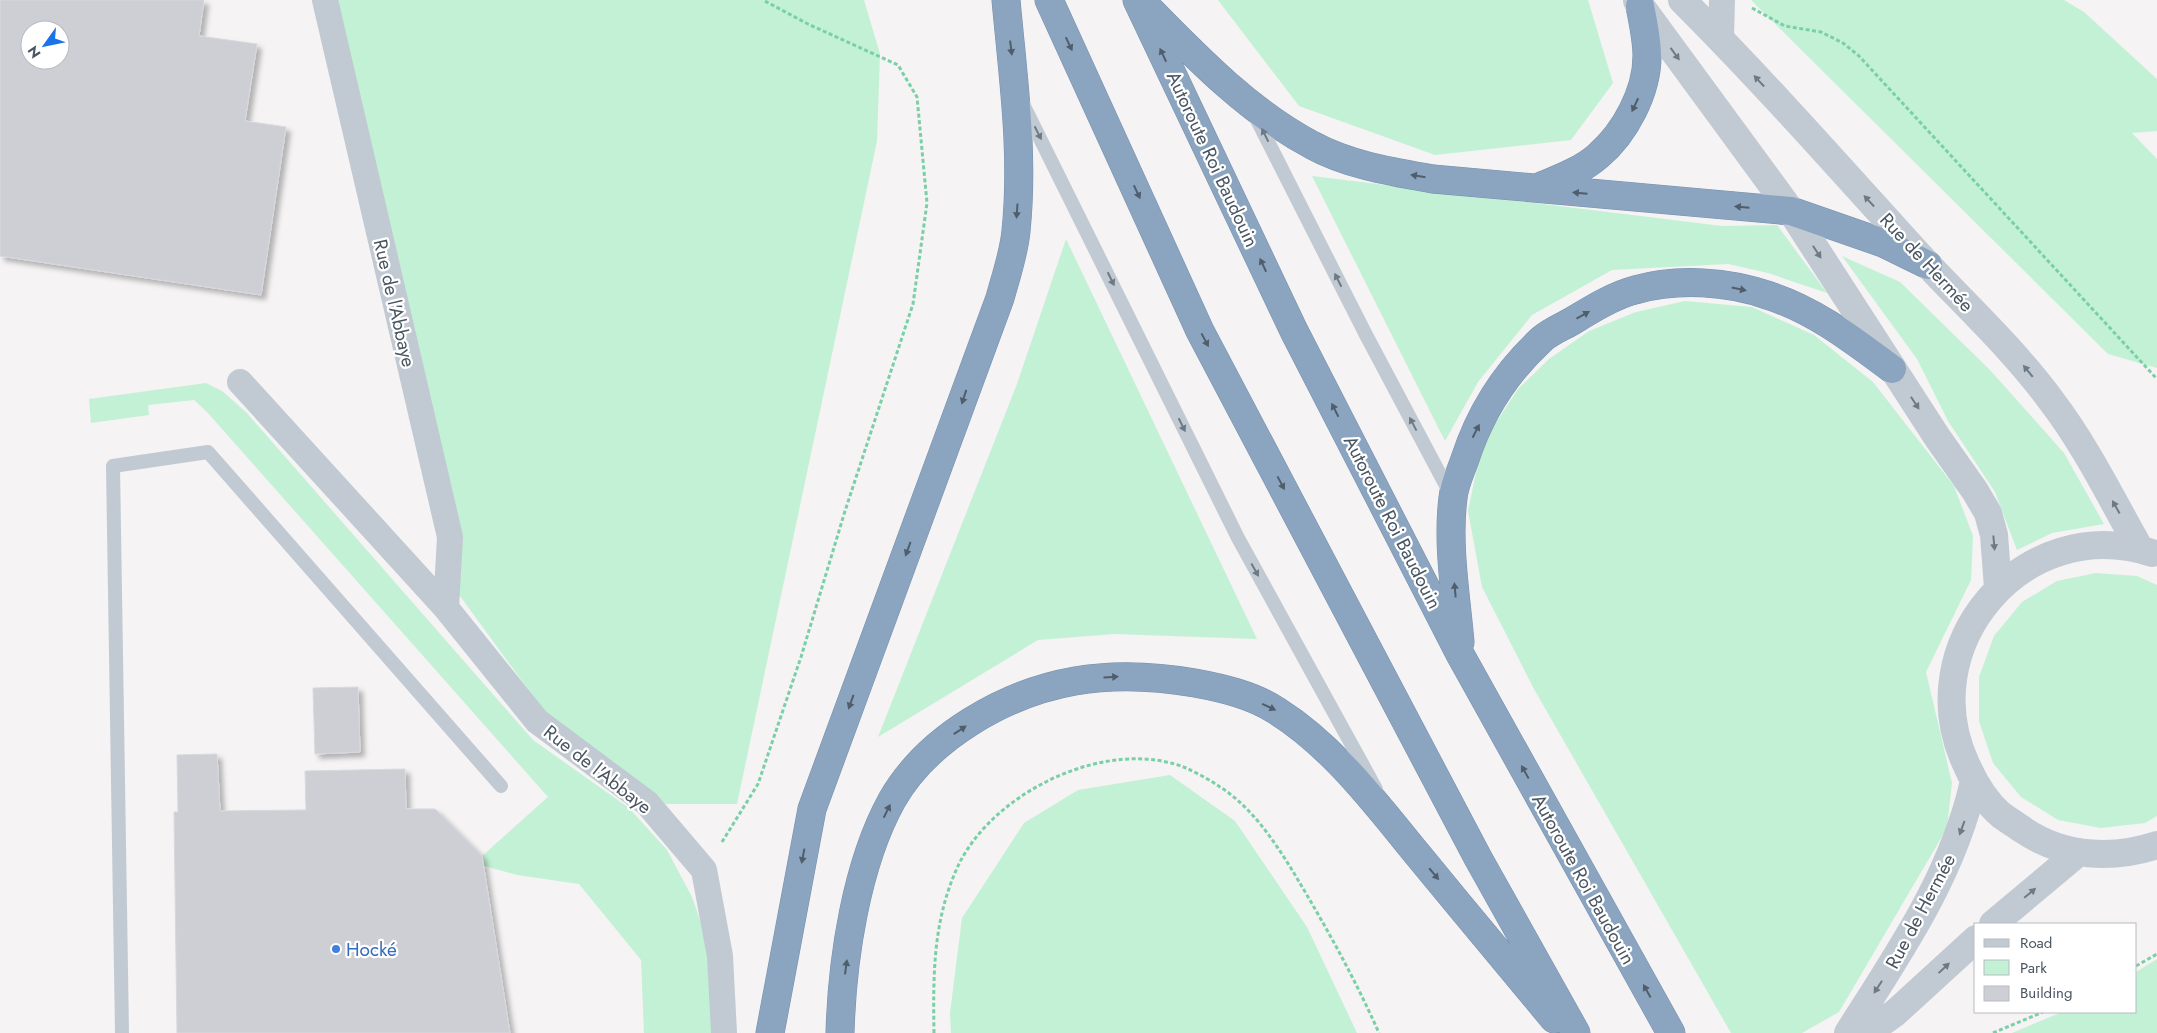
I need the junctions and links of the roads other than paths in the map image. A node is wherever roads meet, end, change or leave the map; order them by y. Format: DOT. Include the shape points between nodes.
graph roads {
  1 [pos="325,0"];
  2 [pos="1006,0"];
  3 [pos="1049,0"];
  4 [pos="1138,0"];
  5 [pos="1682,0"];
  6 [pos="1734,2"];
  7 [pos="1638,3"];
  8 [pos="1721,39"];
  9 [pos="1016,90"];
  10 [pos="1248,101"];
  11 [pos="1535,189"];
  12 [pos="1790,211"];
  13 [pos="1928,265"];
  14 [pos="1892,369"];
  15 [pos="240,382"];
  16 [pos="1453,498"];
  17 [pos="2148,552"];
  18 [pos="1998,588"];
  19 [pos="446,608"];
  20 [pos="1461,656"];
  21 [pos="1974,781"];
  22 [pos="501,786"];
  23 [pos="1403,836"];
  24 [pos="2157,845"];
  25 [pos="2079,852"];
  26 [pos="1994,923"];
  27 [pos="1974,941"];
  28 [pos="782,965"];
  29 [pos="840,1006"];
  30 [pos="122,1033"];
  31 [pos="724,1033"];
  32 [pos="770,1033"];
  33 [pos="789,1033"];
  34 [pos="840,1033"];
  35 [pos="846,1033"];
  36 [pos="1565,1033"];
  37 [pos="1576,1033"];
  38 [pos="1670,1033"];
  39 [pos="1848,1033"];
  40 [pos="1867,1033"];
  1 -- 19 [label="street, Rue de l'Abbaye" via="450,537"];
  2 -- 9 [label="highway, one-way"];
  3 -- 37 [label="highway, one-way" via="1200,330 1478,858"];
  4 -- 10 [label="highway" via="1185,47"];
  20 -- 4 [label="highway, Autoroute Roi Baudouin, one-way" via="1294,332"];
  5 -- 8 [label="street, Rue de Hermée"];
  6 -- 8 [label="street"];
  7 -- 11 [label="highway, one-way" via="1647,56 1643,88 1630,115 1598,156"];
  7 -- 12 [label="street, one-way"];
  13 -- 8 [label="street, Rue de Hermée, one-way"];
  9 -- 23 [label="lane, one-way" via="1238,538"];
  9 -- 28 [label="highway, one-way" via="1020,173 1016,233 1000,298 812,809"];
  11 -- 10 [label="highway, one-way" via="1398,173 1353,162 1313,146 1279,126"];
  16 -- 10 [label="lane, one-way"];
  12 -- 11 [label="highway, one-way"];
  12 -- 13 [label="highway" via="1883,243"];
  12 -- 14 [label="street, one-way"];
  17 -- 13 [label="street, Rue de Hermée, one-way" via="2054,403 2012,351"];
  16 -- 14 [label="highway, one-way" via="1470,442 1510,372 1543,338 1634,290 1680,283 1723,285 1769,295 1829,324"];
  14 -- 18 [label="street, one-way" via="1988,513 1994,535"];
  15 -- 19 [label="street, Rue de l'Abbaye"];
  20 -- 16 [label="highway, one-way" via="1452,557"];
  17 -- 18 [label="street, Rue de Hermée" via="2106,546 2064,551 2040,559"];
  18 -- 21 [label="street, Rue de Hermée" via="1972,620 1956,659 1950,701 1956,742"];
  19 -- 31 [label="street, Rue de l'Abbaye" via="537,721 647,803 704,870 720,956"];
  38 -- 20 [label="highway, Autoroute Roi Baudouin, one-way"];
  21 -- 25 [label="street, Rue de Hermée" via="2001,814 2037,839"];
  21 -- 39 [label="street, Rue de Hermée, one-way" via="1966,817 1952,854 1914,931"];
  22 -- 30 [label="lane" via="208,452 113,466"];
  29 -- 23 [label="highway, one-way" via="862,877 874,838 893,798 922,761 953,735 987,714 1042,690 1074,682 1140,676 1221,688 1246,697 1275,709 1318,741"];
  23 -- 36 [label="highway, one-way"];
  24 -- 25 [label="street, Rue de Hermée" via="2138,852 2108,855"];
  26 -- 25 [label="street, one-way"];
  40 -- 27 [label="street, Rue de Hermée, one-way" via="1895,1013"];
  28 -- 32 [label="highway"];
  28 -- 33 [label="highway"];
  29 -- 34 [label="highway"];
  29 -- 35 [label="highway"];
}
